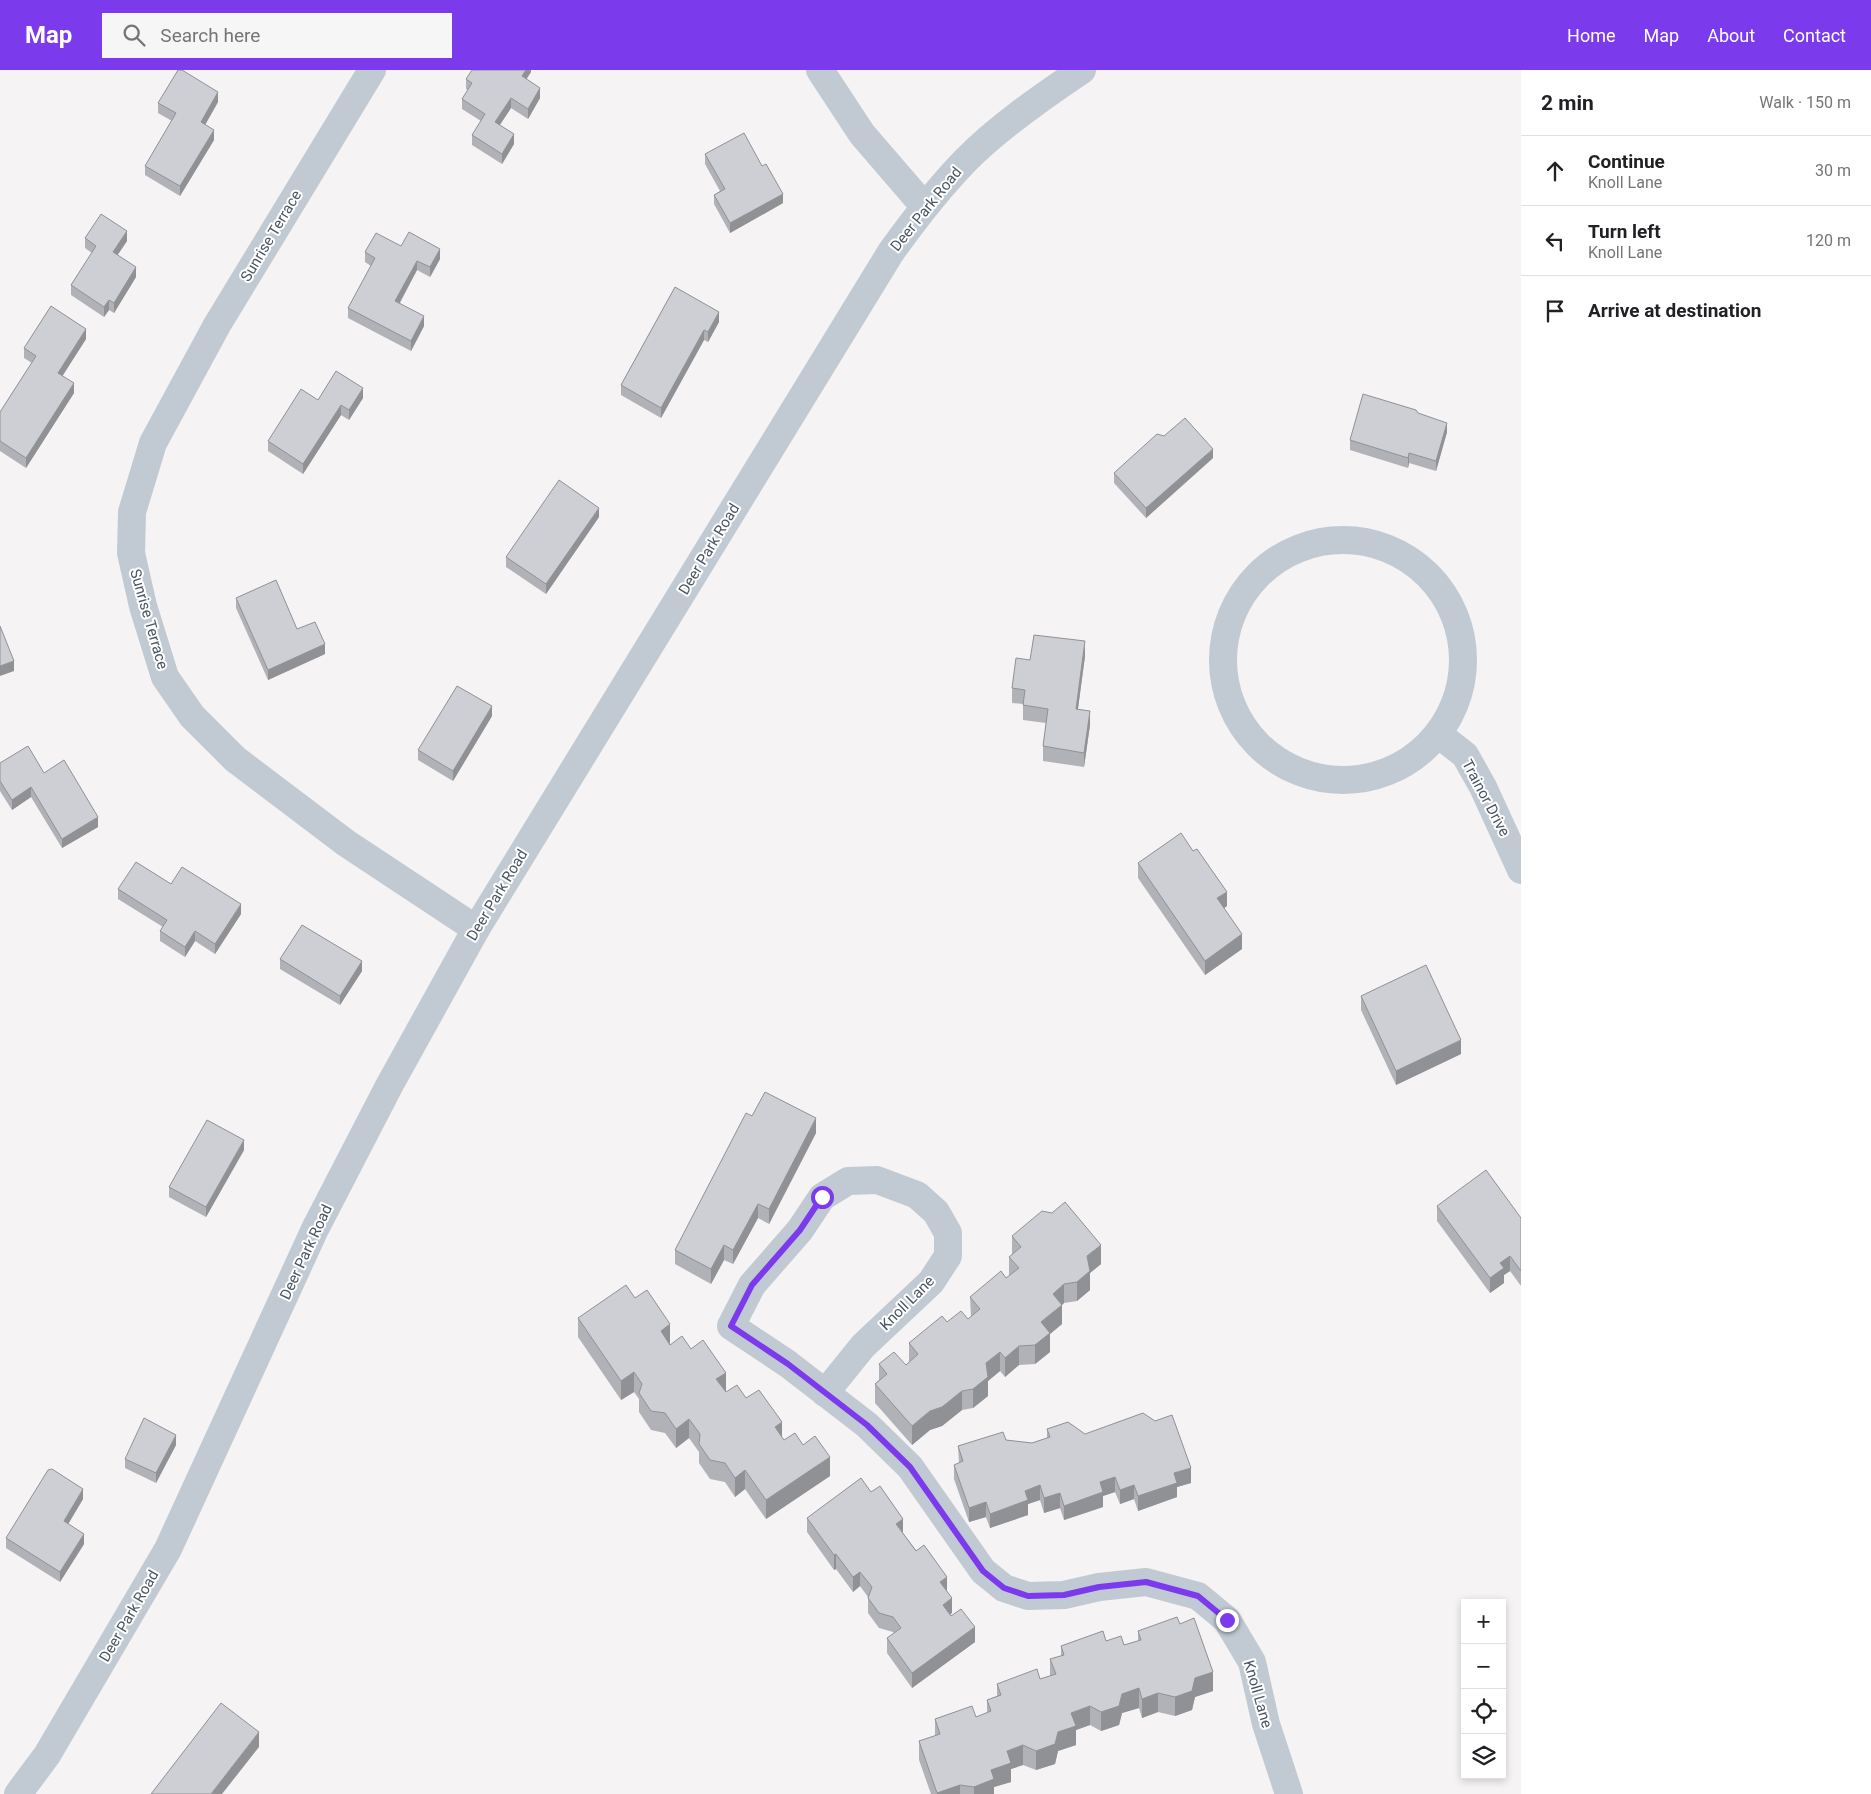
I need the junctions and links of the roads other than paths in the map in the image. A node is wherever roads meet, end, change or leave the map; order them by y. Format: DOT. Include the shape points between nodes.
graph roads {
  1 [pos="372,70"];
  2 [pos="820,70"];
  3 [pos="1082,70"];
  4 [pos="924,206"];
  5 [pos="1438,734"];
  6 [pos="1521,870"];
  7 [pos="476,929"];
  8 [pos="825,1393"];
  9 [pos="18,1794"];
  10 [pos="1289,1794"];
  1 -- 7 [label="street, Sunrise Terrace" via="216,325 153,443 132,512 131,552 143,606 165,677 192,716 235,759 346,844"];
  2 -- 4 [label="street" via="862,134"];
  3 -- 4 [label="street, Deer Park Road" via="1010,122 965,161"];
  4 -- 7 [label="street, Deer Park Road" via="891,252"];
  5 -- 5 [label="street" via="1414,757 1385,773 1353,780 1320,778 1288,767 1261,748 1234,709 1227,692 1222,660 1227,627 1243,592 1270,564 1304,545 1342,539 1381,544 1416,562 1442,590 1459,624 1465,663 1457,701"];
  5 -- 6 [label="street, Trainor Drive" via="1464,755 1483,786"];
  7 -- 9 [label="street, Deer Park Road" via="389,1086 315,1230 168,1549 47,1755"];
  8 -- 8 [label="street, Knoll Lane" via="731,1326 752,1285 800,1230 822,1197 848,1181 877,1180 917,1195 936,1212 948,1233 948,1256 931,1282 863,1346"];
  8 -- 10 [label="street, Knoll Lane" via="867,1425 910,1467 983,1571 1004,1588 1028,1596 1064,1595 1146,1582 1198,1596 1227,1620 1252,1662 1266,1724"];
}
